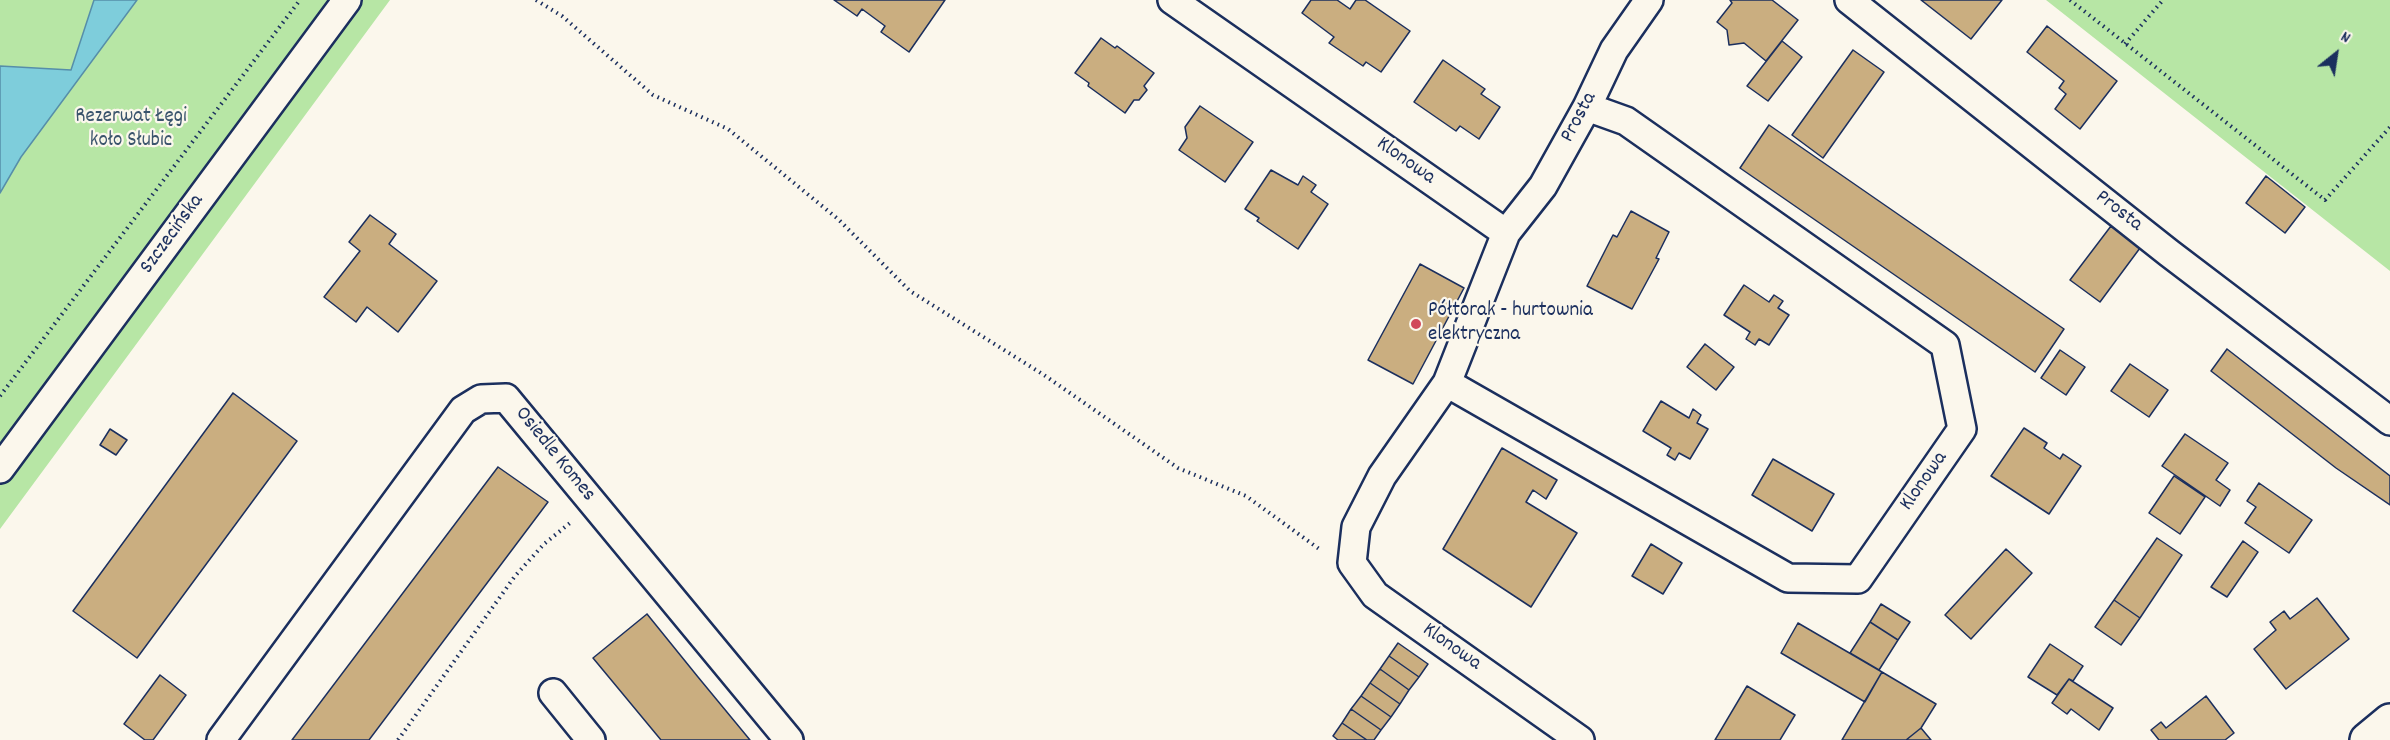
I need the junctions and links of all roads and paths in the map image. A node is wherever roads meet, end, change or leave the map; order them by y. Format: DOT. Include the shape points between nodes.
graph roads {
  1 [pos="300,0"];
  2 [pos="347,0"];
  3 [pos="536,0"];
  4 [pos="1172,0"];
  5 [pos="1650,0"];
  6 [pos="1849,0"];
  7 [pos="2070,0"];
  8 [pos="2163,0"];
  9 [pos="2125,44"];
  10 [pos="1587,107"];
  11 [pos="2390,127"];
  12 [pos="1506,233"];
  13 [pos="1447,383"];
  14 [pos="0,396"];
  15 [pos="2390,421"];
  16 [pos="0,469"];
  17 [pos="594,504"];
  18 [pos="1352,563"];
  19 [pos="553,693"];
  20 [pos="2390,722"];
  21 [pos="234,735"];
  22 [pos="398,740"];
  23 [pos="591,740"];
  24 [pos="789,740"];
  25 [pos="1580,740"];
  26 [pos="2367,740"];
  1 -- 14 [label="path"];
  2 -- 16 [label="street, Szczecińska"];
  3 -- 18 [label="path" via="562,16 653,95 728,129 838,219 910,291 1044,375 1178,468 1246,496 1324,553"];
  4 -- 12 [label="street, Klonowa"];
  5 -- 10 [label="street, Prosta" via="1614,50"];
  6 -- 15 [label="street, Prosta" via="2169,253"];
  7 -- 9 [label="path"];
  8 -- 9 [label="path"];
  9 -- 11 [label="path" via="2325,200"];
  10 -- 12 [label="street, Prosta" via="1543,186"];
  10 -- 13 [label="street, Klonowa" via="1626,120 1945,345 1962,429 1858,579 1788,578"];
  12 -- 13 [label="street"];
  13 -- 18 [label="street" via="1382,476 1356,526"];
  17 -- 21 [label="street, Osiedle Komes" via="506,398 481,399 463,410"];
  17 -- 22 [label="path" via="544,544 515,576"];
  17 -- 24 [label="street, Osiedle Komes"];
  18 -- 25 [label="street, Klonowa" via="1375,594"];
  19 -- 23 [label="street"];
  20 -- 26 [label="main road"];
}
